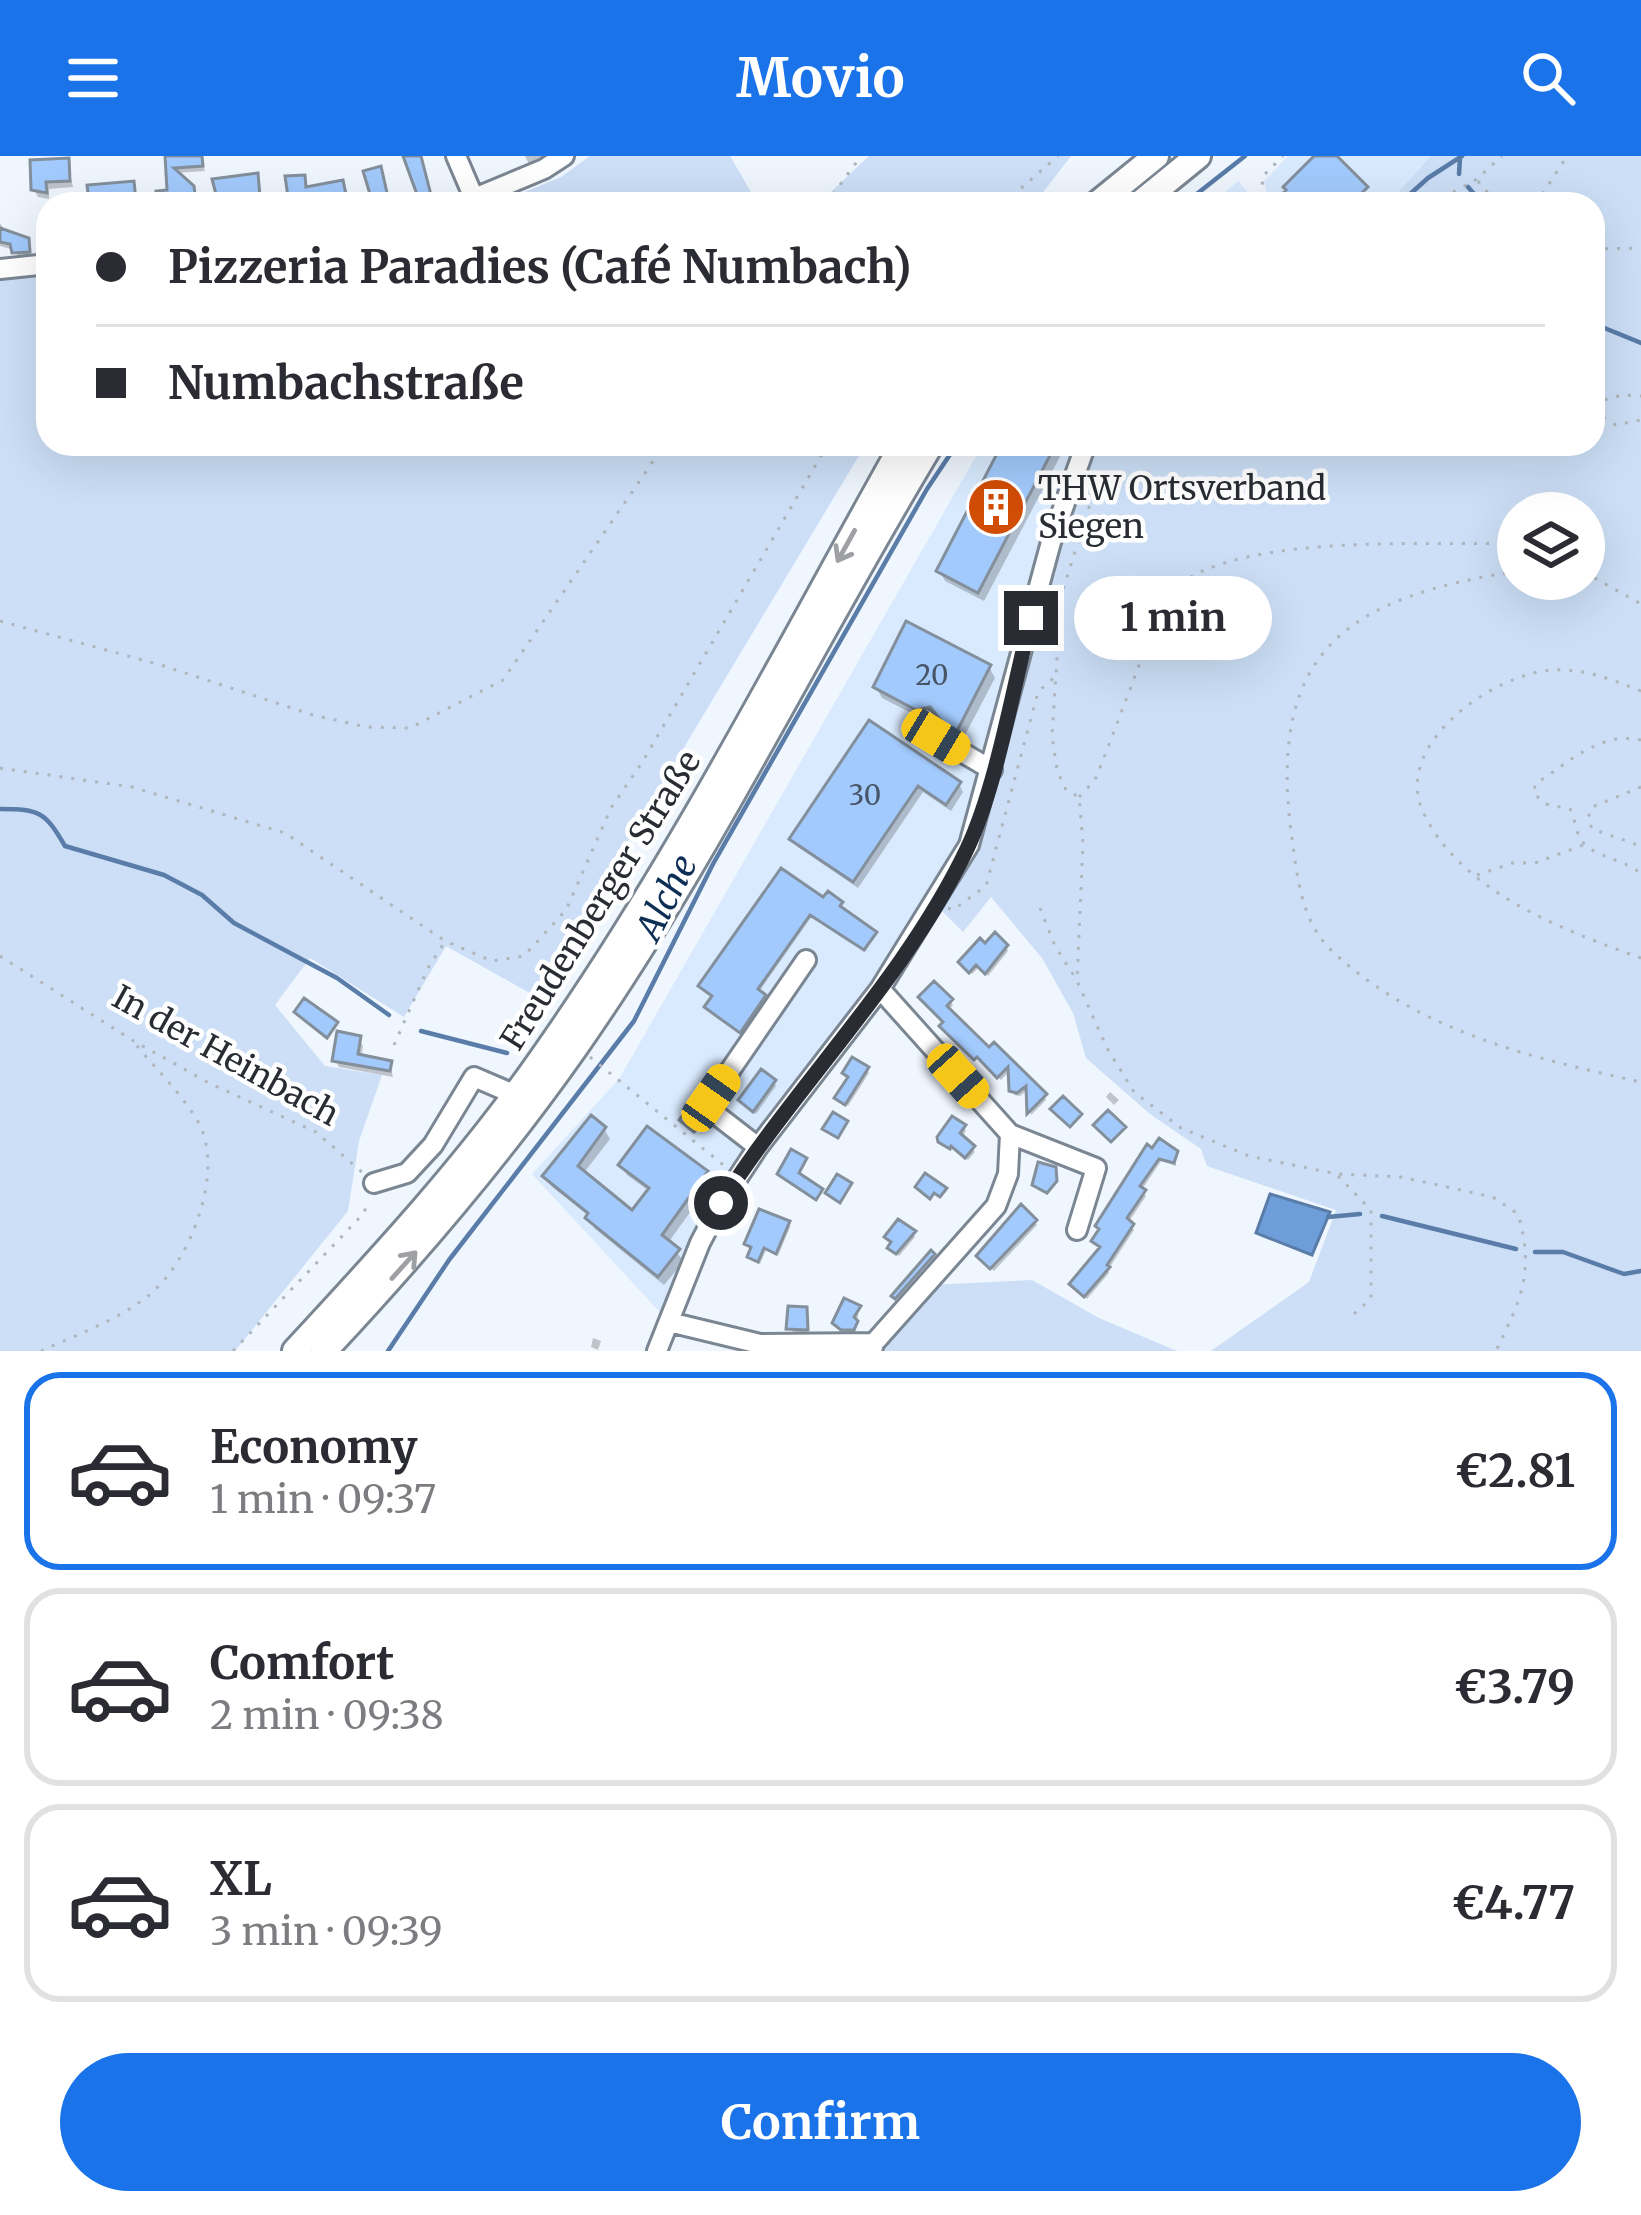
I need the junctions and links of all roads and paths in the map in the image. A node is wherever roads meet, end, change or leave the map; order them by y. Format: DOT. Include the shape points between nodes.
graph roads {
  1 [pos="456,156"];
  2 [pos="564,156"];
  3 [pos="861,156"];
  4 [pos="1058,156"];
  5 [pos="1156,156"];
  6 [pos="1198,156"];
  7 [pos="1283,156"];
  8 [pos="1502,156"];
  9 [pos="1567,156"];
  10 [pos="1478,179"];
  11 [pos="465,192"];
  12 [pos="489,192"];
  13 [pos="835,192"];
  14 [pos="1017,192"];
  15 [pos="1112,192"];
  16 [pos="1154,192"];
  17 [pos="1263,192"];
  18 [pos="1454,192"];
  19 [pos="1488,192"];
  20 [pos="1544,192"];
  21 [pos="1641,248"];
  22 [pos="1605,249"];
  23 [pos="36,265"];
  24 [pos="0,268"];
  25 [pos="1641,396"];
  26 [pos="1605,400"];
  27 [pos="1605,418"];
  28 [pos="1641,420"];
  29 [pos="657,456"];
  30 [pos="820,456"];
  31 [pos="896,456"];
  32 [pos="924,456"];
  33 [pos="1087,456"];
  34 [pos="1088,456"];
  35 [pos="1497,543"];
  36 [pos="1497,576"];
  37 [pos="1605,584"];
  38 [pos="1641,604"];
  39 [pos="0,621"];
  40 [pos="1058,673"];
  41 [pos="1641,691"];
  42 [pos="927,728"];
  43 [pos="1641,740"];
  44 [pos="0,768"];
  45 [pos="992,770"];
  46 [pos="1641,787"];
  47 [pos="1079,797"];
  48 [pos="1585,844"];
  49 [pos="1641,846"];
  50 [pos="1641,874"];
  51 [pos="1476,875"];
  52 [pos="936,904"];
  53 [pos="1040,908"];
  54 [pos="446,941"];
  55 [pos="0,956"];
  56 [pos="1641,958"];
  57 [pos="806,960"];
  58 [pos="1077,981"];
  59 [pos="880,989"];
  60 [pos="132,1040"];
  61 [pos="394,1046"];
  62 [pos="596,1061"];
  63 [pos="1641,1082"];
  64 [pos="516,1095"];
  65 [pos="1010,1134"];
  66 [pos="758,1147"];
  67 [pos="1336,1174"];
  68 [pos="737,1177"];
  69 [pos="374,1183"];
  70 [pos="1076,1230"];
  71 [pos="1347,1319"];
  72 [pos="669,1322"];
  73 [pos="873,1347"];
  74 [pos="41,1351"];
  75 [pos="233,1351"];
  76 [pos="295,1351"];
  77 [pos="324,1351"];
  78 [pos="657,1351"];
  79 [pos="1496,1351"];
  1 -- 11 [label="street"];
  2 -- 12 [label="street"];
  3 -- 13 [label="path"];
  4 -- 14 [label="path"];
  5 -- 15 [label="main road"];
  6 -- 16 [label="main road"];
  7 -- 17 [label="path" via="1262,177"];
  8 -- 10 [label="path"];
  9 -- 20 [label="path"];
  10 -- 18 [label="path"];
  10 -- 19 [label="path"];
  21 -- 22 [label="path"];
  23 -- 24 [label="street"];
  25 -- 26 [label="path"];
  27 -- 28 [label="path" via="1616,425"];
  29 -- 39 [label="path" via="503,680 410,728 313,715"];
  30 -- 54 [label="path" via="610,808 566,910 524,956 491,961"];
  31 -- 64 [label="main road, Freudenberger Straße, one-way" via="680,839"];
  77 -- 32 [label="main road, Freudenberger Straße, one-way" via="482,1174 576,1046 700,848"];
  33 -- 45 [label="street" via="1051,542"];
  34 -- 40 [label="path" via="1090,504 1060,596"];
  35 -- 47 [label="path" via="1270,552 1192,576 1159,606 1095,780"];
  36 -- 63 [label="path" via="1373,614 1312,663 1287,745 1301,893 1331,950 1436,1023"];
  37 -- 38 [label="path"];
  40 -- 47 [label="path" via="1057,770"];
  40 -- 52 [label="path" via="1038,692 986,886 953,910"];
  41 -- 51 [label="path" via="1585,671 1546,670 1475,701 1436,736 1417,773 1417,793 1445,848"];
  42 -- 45 [label="street"];
  43 -- 48 [label="path" via="1596,742 1534,784 1539,800 1570,809"];
  44 -- 54 [label="path" via="132,787 285,833"];
  45 -- 52 [label="street" via="969,845"];
  46 -- 49 [label="path" via="1592,807 1588,818 1592,829"];
  47 -- 58 [label="path"];
  48 -- 50 [label="path"];
  48 -- 51 [label="path"];
  51 -- 56 [label="path" via="1511,901"];
  52 -- 59 [label="street"];
  53 -- 58 [label="path"];
  54 -- 61 [label="path"];
  55 -- 60 [label="path, In der Heinbach"];
  57 -- 66 [label="street" via="711,1098 714,1113"];
  58 -- 67 [label="path" via="1134,1093 1156,1112 1213,1143"];
  59 -- 65 [label="street"];
  59 -- 66 [label="street"];
  60 -- 69 [label="path, In der Heinbach" via="316,1132"];
  60 -- 74 [label="path" via="200,1123 208,1159 204,1202 188,1243 148,1296"];
  62 -- 68 [label="path"];
  64 -- 69 [label="street" via="474,1078 407,1173"];
  64 -- 76 [label="main road, Freudenberger Straße"];
  65 -- 70 [label="street" via="1096,1168"];
  65 -- 73 [label="street" via="996,1206"];
  66 -- 68 [label="street"];
  67 -- 71 [label="path" via="1371,1210 1371,1299"];
  67 -- 79 [label="path" via="1401,1177 1493,1197 1518,1214 1527,1277"];
  68 -- 72 [label="street"];
  69 -- 75 [label="path" via="364,1213"];
  72 -- 73 [label="street" via="773,1344"];
  72 -- 78 [label="street"];
}
